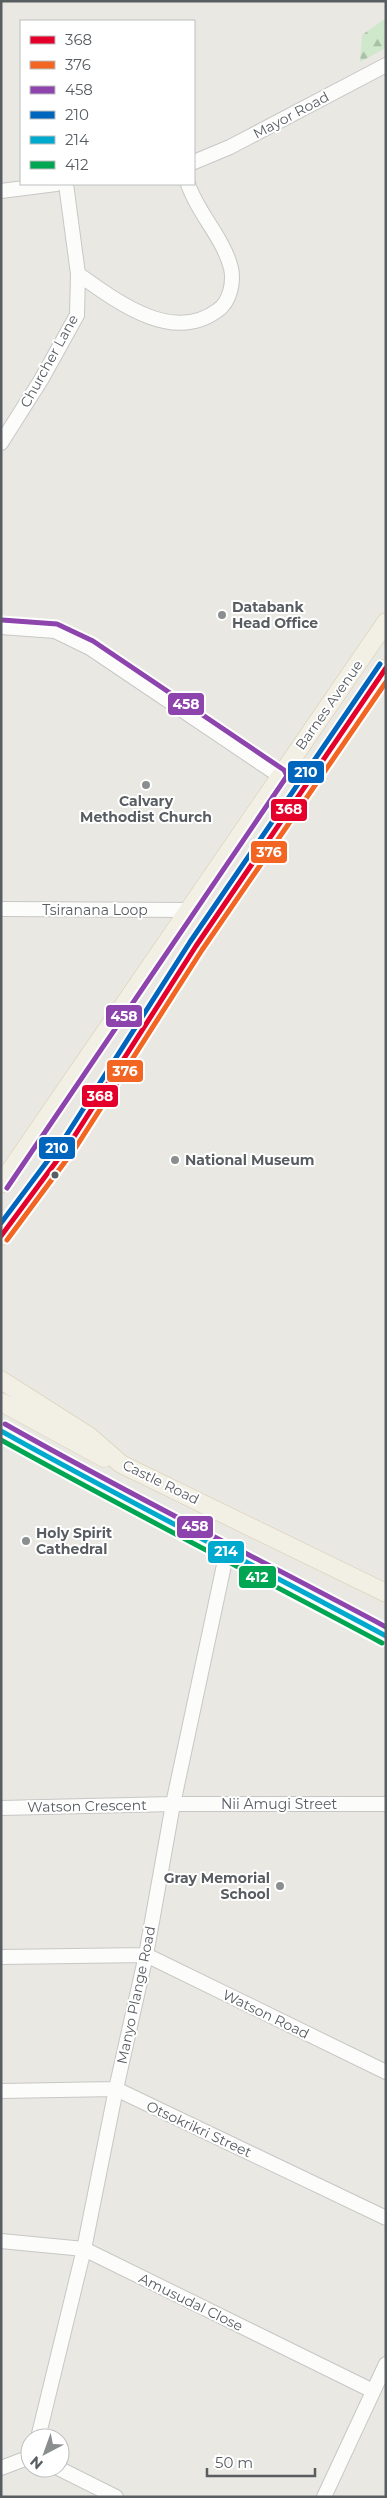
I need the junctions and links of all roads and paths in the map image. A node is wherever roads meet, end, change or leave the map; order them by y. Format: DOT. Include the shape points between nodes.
graph roads {
  1 [pos="386,65"];
  2 [pos="195,162"];
  3 [pos="48,185"];
  4 [pos="66,185"];
  5 [pos="188,185"];
  6 [pos="1,191"];
  7 [pos="78,274"];
  8 [pos="1,442"];
  9 [pos="386,622"];
  10 [pos="1,627"];
  11 [pos="386,668"];
  12 [pos="280,776"];
  13 [pos="1,909"];
  14 [pos="189,910"];
  15 [pos="1,1184"];
  16 [pos="1,1236"];
  17 [pos="1,1380"];
  18 [pos="1,1402"];
  19 [pos="1,1431"];
  20 [pos="121,1464"];
  21 [pos="227,1551"];
  22 [pos="386,1593"];
  23 [pos="386,1636"];
  24 [pos="173,1804"];
  25 [pos="386,1804"];
  26 [pos="1,1808"];
  27 [pos="146,1955"];
  28 [pos="1,1957"];
  29 [pos="386,2072"];
  30 [pos="116,2089"];
  31 [pos="1,2091"];
  32 [pos="386,2218"];
  33 [pos="1,2241"];
  34 [pos="84,2249"];
  35 [pos="386,2364"];
  36 [pos="373,2391"];
  37 [pos="40,2428"];
  38 [pos="20,2461"];
  39 [pos="1,2468"];
  40 [pos="70,2474"];
  41 [pos="114,2496"];
  42 [pos="324,2497"];
  1 -- 2 [label="street, Mayor Road" via="230,147"];
  3 -- 6 [label="street"];
  4 -- 7 [label="street, Churcher Lane"];
  5 -- 7 [label="street" via="231,270 227,300 220,309 196,321 168,322 124,305"];
  7 -- 8 [label="street, Churcher Lane" via="77,315"];
  9 -- 12 [label="main road, Barnes Avenue"];
  10 -- 12 [label="street" via="55,631 90,648"];
  11 -- 16 [label="main road, Barnes Avenue" via="196,946 70,1143"];
  12 -- 14 [label="main road, Barnes Avenue"];
  13 -- 14 [label="street, Tsiranana Loop"];
  14 -- 15 [label="main road, Barnes Avenue"];
  17 -- 20 [label="main road, Castle Road" via="89,1436"];
  18 -- 20 [label="main road" via="94,1453"];
  19 -- 21 [label="main road" via="111,1493"];
  20 -- 22 [label="main road, Castle Road"];
  21 -- 23 [label="main road"];
  21 -- 24 [label="street, Manyo Plange Road"];
  24 -- 25 [label="street, Nii Amugi Street"];
  24 -- 26 [label="street, Watson Crescent"];
  24 -- 27 [label="street, Manyo Plange Road"];
  27 -- 28 [label="street"];
  27 -- 29 [label="street, Watson Road"];
  27 -- 30 [label="street, Manyo Plange Road"];
  30 -- 31 [label="street, Otsokrikri Street"];
  30 -- 32 [label="street, Otsokrikri Street"];
  30 -- 34 [label="street, Manyo Plange Road"];
  33 -- 34 [label="street, Amusudal Close"];
  34 -- 36 [label="street, Amusudal Close"];
  34 -- 37 [label="street, Manyo Plange Road"];
  35 -- 36 [label="street"];
  36 -- 42 [label="street"];
  38 -- 39 [label="street"];
  40 -- 41 [label="street"];
}
